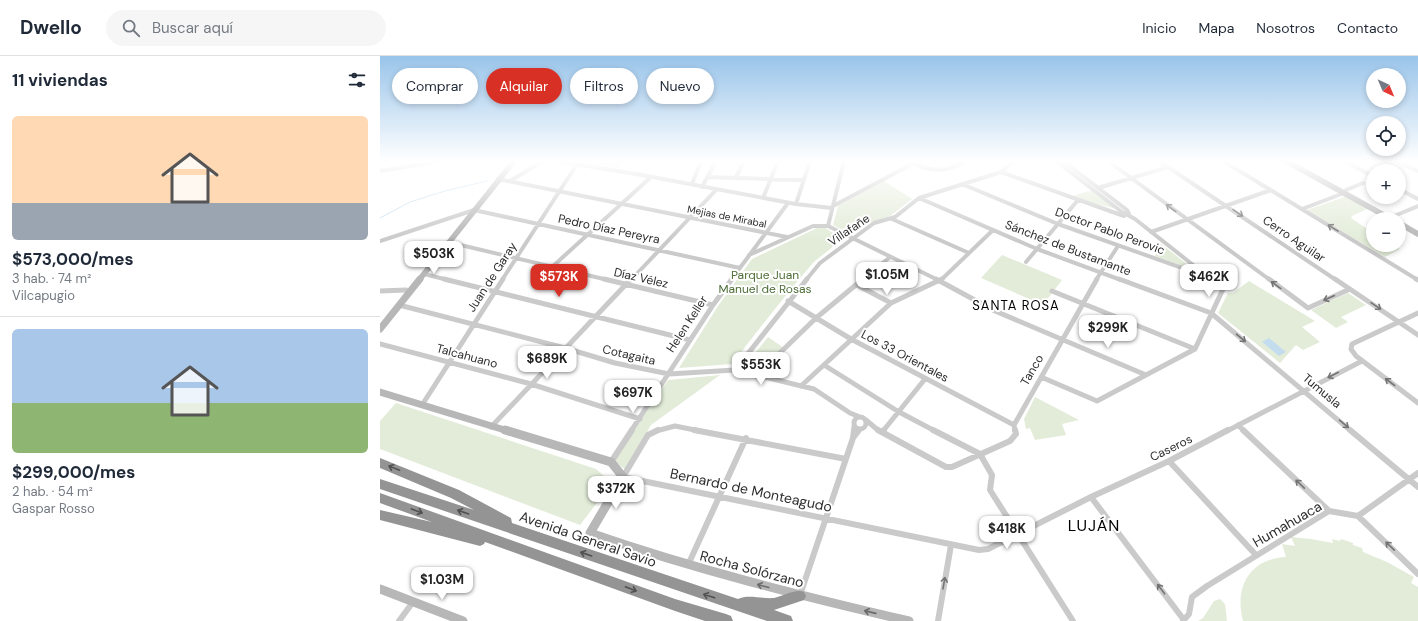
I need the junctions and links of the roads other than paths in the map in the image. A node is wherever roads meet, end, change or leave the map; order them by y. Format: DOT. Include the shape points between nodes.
graph roads {
  1 [pos="488,187"];
  2 [pos="491,187"];
  3 [pos="547,187"];
  4 [pos="562,187"];
  5 [pos="639,187"];
  6 [pos="704,187"];
  7 [pos="767,187"];
  8 [pos="801,187"];
  9 [pos="838,187"];
  10 [pos="869,187"];
  11 [pos="952,187"];
  12 [pos="970,187"];
  13 [pos="1043,187"];
  14 [pos="1091,187"];
  15 [pos="1144,187"];
  16 [pos="1198,187"];
  17 [pos="1267,187"];
  18 [pos="1338,187"];
  19 [pos="1339,187"];
  20 [pos="1353,187"];
  21 [pos="1098,188"];
  22 [pos="560,190"];
  23 [pos="716,190"];
  24 [pos="1271,190"];
  25 [pos="1345,191"];
  26 [pos="1406,193"];
  27 [pos="763,198"];
  28 [pos="919,198"];
  29 [pos="1078,200"];
  30 [pos="1418,200"];
  31 [pos="788,203"];
  32 [pos="621,204"];
  33 [pos="796,204"];
  34 [pos="1226,206"];
  35 [pos="1418,206"];
  36 [pos="833,207"];
  37 [pos="1302,209"];
  38 [pos="469,212"];
  39 [pos="1385,212"];
  40 [pos="1406,213"];
  41 [pos="1129,215"];
  42 [pos="689,218"];
  43 [pos="892,219"];
  44 [pos="1135,219"];
  45 [pos="1186,219"];
  46 [pos="1406,223"];
  47 [pos="537,224"];
  48 [pos="1058,224"];
  49 [pos="828,226"];
  50 [pos="1406,227"];
  51 [pos="994,230"];
  52 [pos="1418,230"];
  53 [pos="766,232"];
  54 [pos="1151,232"];
  55 [pos="1418,234"];
  56 [pos="587,235"];
  57 [pos="787,237"];
  58 [pos="852,238"];
  59 [pos="448,242"];
  60 [pos="380,243"];
  61 [pos="1118,246"];
  62 [pos="1037,249"];
  63 [pos="658,250"];
  64 [pos="969,253"];
  65 [pos="750,255"];
  66 [pos="890,257"];
  67 [pos="516,259"];
  68 [pos="1026,262"];
  69 [pos="552,267"];
  70 [pos="740,268"];
  71 [pos="1101,272"];
  72 [pos="424,274"];
  73 [pos="1207,277"];
  74 [pos="940,280"];
  75 [pos="1418,280"];
  76 [pos="625,285"];
  77 [pos="857,285"];
  78 [pos="1350,289"];
  79 [pos="380,290"];
  80 [pos="406,290"];
  81 [pos="496,291"];
  82 [pos="1052,291"];
  83 [pos="788,301"];
  84 [pos="891,303"];
  85 [pos="1083,304"];
  86 [pos="713,305"];
  87 [pos="398,306"];
  88 [pos="1418,312"];
  89 [pos="1211,313"];
  90 [pos="596,316"];
  91 [pos="816,318"];
  92 [pos="380,322"];
  93 [pos="1399,322"];
  94 [pos="473,325"];
  95 [pos="380,329"];
  96 [pos="1418,335"];
  97 [pos="851,339"];
  98 [pos="1063,339"];
  99 [pos="690,340"];
  100 [pos="380,344"];
  101 [pos="565,348"];
  102 [pos="1195,348"];
  103 [pos="1362,361"];
  104 [pos="449,362"];
  105 [pos="824,365"];
  106 [pos="735,370"];
  107 [pos="669,374"];
  108 [pos="1146,375"];
  109 [pos="756,376"];
  110 [pos="1041,377"];
  111 [pos="925,379"];
  112 [pos="531,384"];
  113 [pos="801,386"];
  114 [pos="1304,390"];
  115 [pos="380,392"];
  116 [pos="1418,403"];
  117 [pos="422,405"];
  118 [pos="899,412"];
  119 [pos="850,413"];
  120 [pos="863,418"];
  121 [pos="640,419"];
  122 [pos="1014,425"];
  123 [pos="1238,425"];
  124 [pos="491,427"];
  125 [pos="857,427"];
  126 [pos="881,432"];
  127 [pos="746,438"];
  128 [pos="980,454"];
  129 [pos="846,458"];
  130 [pos="380,462"];
  131 [pos="611,462"];
  132 [pos="1169,462"];
  133 [pos="1418,473"];
  134 [pos="623,477"];
  135 [pos="1408,479"];
  136 [pos="380,484"];
  137 [pos="1418,487"];
  138 [pos="1091,497"];
  139 [pos="380,498"];
  140 [pos="719,498"];
  141 [pos="1329,511"];
  142 [pos="380,515"];
  143 [pos="1358,516"];
  144 [pos="826,519"];
  145 [pos="529,535"];
  146 [pos="1018,535"];
  147 [pos="951,545"];
  148 [pos="988,549"];
  149 [pos="541,555"];
  150 [pos="1256,555"];
  151 [pos="688,566"];
  152 [pos="1418,574"];
  153 [pos="380,589"];
  154 [pos="800,596"];
  155 [pos="726,601"];
  156 [pos="413,602"];
  157 [pos="399,621"];
  158 [pos="462,621"];
  159 [pos="726,621"];
  160 [pos="786,621"];
  161 [pos="908,621"];
  162 [pos="938,621"];
  163 [pos="1073,621"];
  164 [pos="1184,621"];
  1 -- 38 [label="main road"];
  2 -- 38 [label="main road"];
  3 -- 22 [label="street, Mejias de Mirabal"];
  4 -- 22 [label="street, Juan de Garay"];
  5 -- 32 [label="street"];
  6 -- 23 [label="street"];
  7 -- 27 [label="street"];
  8 -- 33 [label="street"];
  9 -- 36 [label="street"];
  10 -- 36 [label="street"];
  11 -- 28 [label="street, Villafañe"];
  12 -- 48 [label="street, Doctor Pablo Perovic"];
  13 -- 29 [label="street"];
  14 -- 41 [label="street"];
  45 -- 15 [label="street, one-way"];
  16 -- 34 [label="street, Cerro Aguilar"];
  17 -- 24 [label="street"];
  18 -- 25 [label="main road"];
  19 -- 25 [label="main road"];
  20 -- 25 [label="street"];
  21 -- 41 [label="street" via="1127,210"];
  22 -- 32 [label="street, Mejias de Mirabal"];
  22 -- 47 [label="street, Juan de Garay"];
  23 -- 27 [label="street"];
  23 -- 42 [label="street"];
  24 -- 34 [label="street"];
  24 -- 37 [label="street"];
  25 -- 37 [label="street"];
  25 -- 39 [label="main road"];
  26 -- 30 [label="street"];
  27 -- 31 [label="street"];
  28 -- 43 [label="street, Villafañe"];
  28 -- 51 [label="street, Sánchez de Bustamante"];
  29 -- 44 [label="street"];
  29 -- 48 [label="street"];
  31 -- 33 [label="street"];
  31 -- 53 [label="street, Helen Keller"];
  32 -- 42 [label="street, Mejias de Mirabal"];
  32 -- 56 [label="street"];
  33 -- 36 [label="street"];
  34 -- 45 [label="street"];
  34 -- 78 [label="street, Cerro Aguilar, one-way"];
  35 -- 40 [label="street"];
  36 -- 49 [label="street"];
  75 -- 37 [label="street, one-way"];
  38 -- 47 [label="street, Pedro Díaz Pereyra"];
  38 -- 59 [label="main road"];
  38 -- 60 [label="street"];
  38 -- 80 [label="main road"];
  41 -- 44 [label="street"];
  42 -- 53 [label="street, Mejias de Mirabal"];
  42 -- 63 [label="street"];
  43 -- 58 [label="street, Villafañe" via="874,223"];
  43 -- 64 [label="street"];
  44 -- 54 [label="street"];
  45 -- 54 [label="street"];
  78 -- 45 [label="street, one-way" via="1308,308"];
  46 -- 52 [label="main road"];
  47 -- 56 [label="street, Pedro Díaz Pereyra"];
  47 -- 67 [label="street, Juan de Garay"];
  48 -- 61 [label="street, Doctor Pablo Perovic"];
  48 -- 62 [label="street"];
  49 -- 57 [label="street" via="813,226"];
  49 -- 58 [label="street"];
  50 -- 55 [label="main road"];
  51 -- 62 [label="street, Sánchez de Bustamante"];
  51 -- 64 [label="street"];
  53 -- 57 [label="street, Mejias de Mirabal"];
  53 -- 65 [label="street, Helen Keller"];
  54 -- 73 [label="street"];
  56 -- 63 [label="street, Pedro Díaz Pereyra"];
  56 -- 69 [label="street"];
  57 -- 65 [label="street"];
  58 -- 66 [label="street"];
  58 -- 83 [label="street, Villafañe" via="820,263"];
  59 -- 67 [label="street, Díaz Vélez"];
  59 -- 72 [label="main road"];
  61 -- 71 [label="street, Tanco"];
  61 -- 73 [label="street, Doctor Pablo Perovic"];
  62 -- 68 [label="street"];
  62 -- 71 [label="street, Sánchez de Bustamante"];
  63 -- 70 [label="street, Pedro Díaz Pereyra"];
  63 -- 76 [label="street"];
  64 -- 74 [label="street"];
  65 -- 70 [label="street, Helen Keller"];
  66 -- 74 [label="street"];
  66 -- 77 [label="street"];
  67 -- 69 [label="street, Díaz Vélez"];
  67 -- 81 [label="street, Juan de Garay"];
  69 -- 76 [label="street, Díaz Vélez"];
  70 -- 86 [label="street, Helen Keller"];
  71 -- 85 [label="street, Tanco"];
  71 -- 89 [label="street, Sánchez de Bustamante"];
  72 -- 81 [label="street"];
  72 -- 87 [label="main road"];
  73 -- 89 [label="street" via="1223,289"];
  74 -- 84 [label="street"];
  74 -- 98 [label="street" via="996,311"];
  76 -- 86 [label="street, Díaz Vélez"];
  76 -- 90 [label="street"];
  77 -- 84 [label="street"];
  77 -- 91 [label="street"];
  78 -- 93 [label="street, Cerro Aguilar, one-way"];
  79 -- 80 [label="street"];
  80 -- 92 [label="main road"];
  81 -- 90 [label="street"];
  81 -- 94 [label="street, Juan de Garay"];
  82 -- 85 [label="street"];
  83 -- 91 [label="street, Los 33 Orientales"];
  83 -- 106 [label="street, Villafañe"];
  84 -- 97 [label="street"];
  85 -- 98 [label="street, Tanco"];
  85 -- 102 [label="street"];
  86 -- 99 [label="street, Helen Keller"];
  87 -- 94 [label="street, Cotagaita"];
  87 -- 95 [label="main road"];
  88 -- 93 [label="street"];
  89 -- 102 [label="street"];
  89 -- 114 [label="street, Tumusla, one-way"];
  90 -- 99 [label="street"];
  90 -- 101 [label="street"];
  91 -- 97 [label="street, Los 33 Orientales"];
  91 -- 109 [label="street"];
  93 -- 96 [label="street, Cerro Aguilar"];
  93 -- 103 [label="street" via="1352,344 1352,352"];
  94 -- 101 [label="street, Cotagaita"];
  94 -- 104 [label="street, Juan de Garay"];
  97 -- 105 [label="street"];
  97 -- 111 [label="street, Los 33 Orientales"];
  98 -- 108 [label="street"];
  98 -- 110 [label="street, Tanco"];
  99 -- 107 [label="street, Helen Keller"];
  100 -- 104 [label="street, Talcahuano"];
  101 -- 107 [label="street, Cotagaita" via="615,363"];
  101 -- 112 [label="street"];
  102 -- 108 [label="street"];
  103 -- 114 [label="street, Caseros, one-way"];
  116 -- 103 [label="street, one-way"];
  104 -- 112 [label="street, Talcahuano"];
  104 -- 117 [label="street, Juan de Garay"];
  105 -- 113 [label="street"];
  105 -- 118 [label="street"];
  106 -- 107 [label="street, Cotagaita"];
  106 -- 109 [label="street, Cotagaita"];
  107 -- 121 [label="street, Helen Keller"];
  108 -- 110 [label="street" via="1097,401"];
  109 -- 113 [label="street, Cotagaita"];
  110 -- 122 [label="street, Tanco"];
  111 -- 118 [label="street"];
  111 -- 122 [label="street, Los 33 Orientales"];
  112 -- 121 [label="street, Talcahuano"];
  112 -- 124 [label="street"];
  113 -- 119 [label="street, Cotagaita" via="814,389"];
  114 -- 123 [label="street, Caseros"];
  114 -- 135 [label="street, Tumusla, one-way"];
  115 -- 117 [label="main road"];
  117 -- 124 [label="main road"];
  118 -- 126 [label="street"];
  118 -- 128 [label="street"];
  119 -- 120 [label="street, Cotagaita"];
  119 -- 125 [label="street"];
  120 -- 125 [label="street" via="856,418"];
  120 -- 125 [label="street" via="866,425"];
  120 -- 126 [label="street, Cotagaita"];
  121 -- 131 [label="street, Helen Keller"];
  122 -- 128 [label="street, Tanco" via="1014,439"];
  123 -- 132 [label="street, Caseros"];
  141 -- 123 [label="street, one-way"];
  124 -- 131 [label="main road"];
  125 -- 126 [label="street"];
  125 -- 129 [label="street"];
  126 -- 128 [label="street, Tanco" via="942,465 952,467"];
  127 -- 129 [label="street"];
  127 -- 134 [label="street" via="675,426 657,430 648,435"];
  127 -- 140 [label="street"];
  128 -- 146 [label="street" via="992,474 990,490"];
  129 -- 144 [label="street"];
  145 -- 130 [label="highway, one-way" via="455,494"];
  131 -- 134 [label="main road"];
  132 -- 138 [label="street, Caseros"];
  132 -- 150 [label="street"];
  133 -- 135 [label="street"];
  134 -- 140 [label="street, Bernardo de Monteagudo"];
  134 -- 151 [label="main road, Rocha Solórzano" via="590,533"];
  135 -- 137 [label="street, Tumusla"];
  135 -- 143 [label="street"];
  145 -- 136 [label="highway, Avenida General Savio, one-way"];
  138 -- 146 [label="street, Caseros"];
  164 -- 138 [label="street, one-way"];
  139 -- 149 [label="highway, one-way"];
  140 -- 144 [label="street, Bernardo de Monteagudo"];
  140 -- 151 [label="street"];
  141 -- 143 [label="street, Humahuaca"];
  141 -- 150 [label="street, Humahuaca"];
  142 -- 149 [label="highway"];
  152 -- 143 [label="street, one-way"];
  144 -- 147 [label="street, Bernardo de Monteagudo"];
  144 -- 154 [label="street"];
  155 -- 145 [label="highway, Avenida General Savio, one-way"];
  146 -- 148 [label="street, Caseros"];
  146 -- 163 [label="street"];
  147 -- 148 [label="street, Bernardo de Monteagudo"];
  162 -- 147 [label="street, one-way"];
  149 -- 159 [label="highway, one-way" via="675,605"];
  150 -- 164 [label="street, Humahuaca" via="1192,597 1189,614"];
  154 -- 151 [label="main road, Rocha Solórzano, one-way"];
  153 -- 156 [label="main road"];
  154 -- 155 [label="highway" via="769,606"];
  161 -- 154 [label="main road, Rocha Solórzano, one-way"];
  155 -- 160 [label="highway, Avenida General Savio"];
  156 -- 157 [label="street"];
  156 -- 158 [label="main road"];
}
